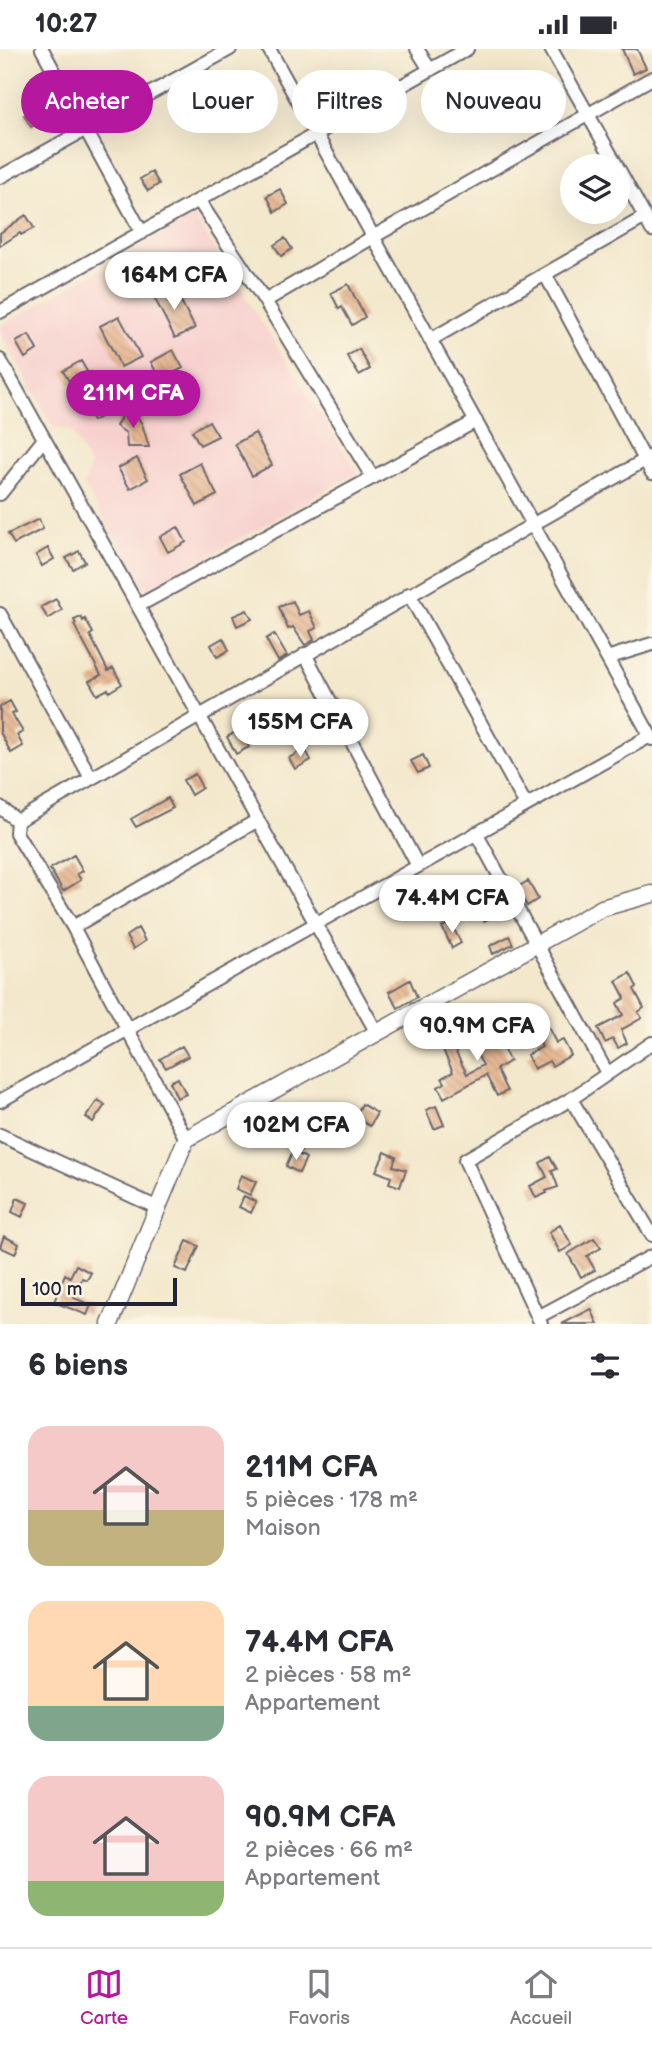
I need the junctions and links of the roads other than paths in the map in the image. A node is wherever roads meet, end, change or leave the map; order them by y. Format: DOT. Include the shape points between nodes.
graph roads {
  1 [pos="43,49"];
  2 [pos="230,49"];
  3 [pos="269,49"];
  4 [pos="417,49"];
  5 [pos="467,49"];
  6 [pos="551,49"];
  7 [pos="54,70"];
  8 [pos="429,70"];
  9 [pos="432,70"];
  10 [pos="421,76"];
  11 [pos="652,78"];
  12 [pos="153,92"];
  13 [pos="588,115"];
  14 [pos="79,133"];
  15 [pos="88,133"];
  16 [pos="317,135"];
  17 [pos="610,154"];
  18 [pos="0,177"];
  19 [pos="630,190"];
  20 [pos="199,201"];
  21 [pos="645,217"];
  22 [pos="652,230"];
  23 [pos="142,233"];
  24 [pos="373,237"];
  25 [pos="545,274"];
  26 [pos="265,301"];
  27 [pos="0,312"];
  28 [pos="430,340"];
  29 [pos="0,360"];
  30 [pos="476,421"];
  31 [pos="44,439"];
  32 [pos="648,458"];
  33 [pos="652,473"];
  34 [pos="373,478"];
  35 [pos="0,494"];
  36 [pos="532,523"];
  37 [pos="409,594"];
  38 [pos="138,606"];
  39 [pos="0,614"];
  40 [pos="652,644"];
  41 [pos="305,654"];
  42 [pos="607,657"];
  43 [pos="199,716"];
  44 [pos="651,737"];
  45 [pos="90,778"];
  46 [pos="526,805"];
  47 [pos="0,807"];
  48 [pos="257,820"];
  49 [pos="17,821"];
  50 [pos="476,833"];
  51 [pos="418,866"];
  52 [pos="652,894"];
  53 [pos="315,923"];
  54 [pos="73,927"];
  55 [pos="537,944"];
  56 [pos="127,1028"];
  57 [pos="376,1033"];
  58 [pos="652,1044"];
  59 [pos="607,1073"];
  60 [pos="571,1099"];
  61 [pos="0,1101"];
  62 [pos="0,1135"];
  63 [pos="186,1139"];
  64 [pos="158,1209"];
  65 [pos="652,1235"];
  66 [pos="652,1256"];
  67 [pos="540,1321"];
  68 [pos="110,1324"];
  1 -- 7 [label="street"];
  2 -- 12 [label="street"];
  3 -- 16 [label="street"];
  4 -- 8 [label="street"];
  5 -- 9 [label="street"];
  6 -- 13 [label="street"];
  10 -- 16 [label="street"];
  11 -- 13 [label="street"];
  13 -- 17 [label="street"];
  13 -- 24 [label="street"];
  14 -- 18 [label="street"];
  15 -- 23 [label="street"];
  16 -- 20 [label="street"];
  16 -- 24 [label="street"];
  19 -- 21 [label="street"];
  20 -- 23 [label="street"];
  20 -- 26 [label="street"];
  21 -- 22 [label="street"];
  21 -- 25 [label="street"];
  23 -- 27 [label="street"];
  24 -- 26 [label="street"];
  24 -- 28 [label="street"];
  25 -- 28 [label="street"];
  25 -- 32 [label="street"];
  26 -- 34 [label="street"];
  28 -- 30 [label="street"];
  29 -- 31 [label="street"];
  30 -- 34 [label="street"];
  30 -- 36 [label="street"];
  31 -- 35 [label="street"];
  31 -- 38 [label="street"];
  32 -- 33 [label="street"];
  32 -- 36 [label="street"];
  34 -- 38 [label="street"];
  36 -- 37 [label="street"];
  36 -- 42 [label="street"];
  37 -- 41 [label="street"];
  37 -- 46 [label="street"];
  38 -- 43 [label="street"];
  39 -- 45 [label="street"];
  40 -- 42 [label="street"];
  41 -- 43 [label="street"];
  41 -- 51 [label="street"];
  42 -- 44 [label="street"];
  43 -- 45 [label="street"];
  43 -- 48 [label="street"];
  44 -- 46 [label="street"];
  45 -- 49 [label="street"];
  46 -- 50 [label="street"];
  47 -- 49 [label="street"];
  48 -- 53 [label="street"];
  48 -- 54 [label="street"];
  49 -- 54 [label="street" via="16,833"];
  50 -- 51 [label="street"];
  50 -- 55 [label="street"];
  51 -- 53 [label="street"];
  52 -- 55 [label="street" via="602,908"];
  53 -- 56 [label="street"];
  53 -- 57 [label="street"];
  54 -- 56 [label="street"];
  55 -- 57 [label="street"];
  55 -- 59 [label="street"];
  56 -- 61 [label="street"];
  56 -- 63 [label="street"];
  57 -- 63 [label="street"];
  58 -- 59 [label="street"];
  59 -- 60 [label="street"];
  60 -- 65 [label="street"];
  60 -- 67 [label="street" via="465,1160"];
  62 -- 64 [label="street"];
  63 -- 64 [label="street"];
  64 -- 68 [label="street"];
  66 -- 67 [label="street"];
}
